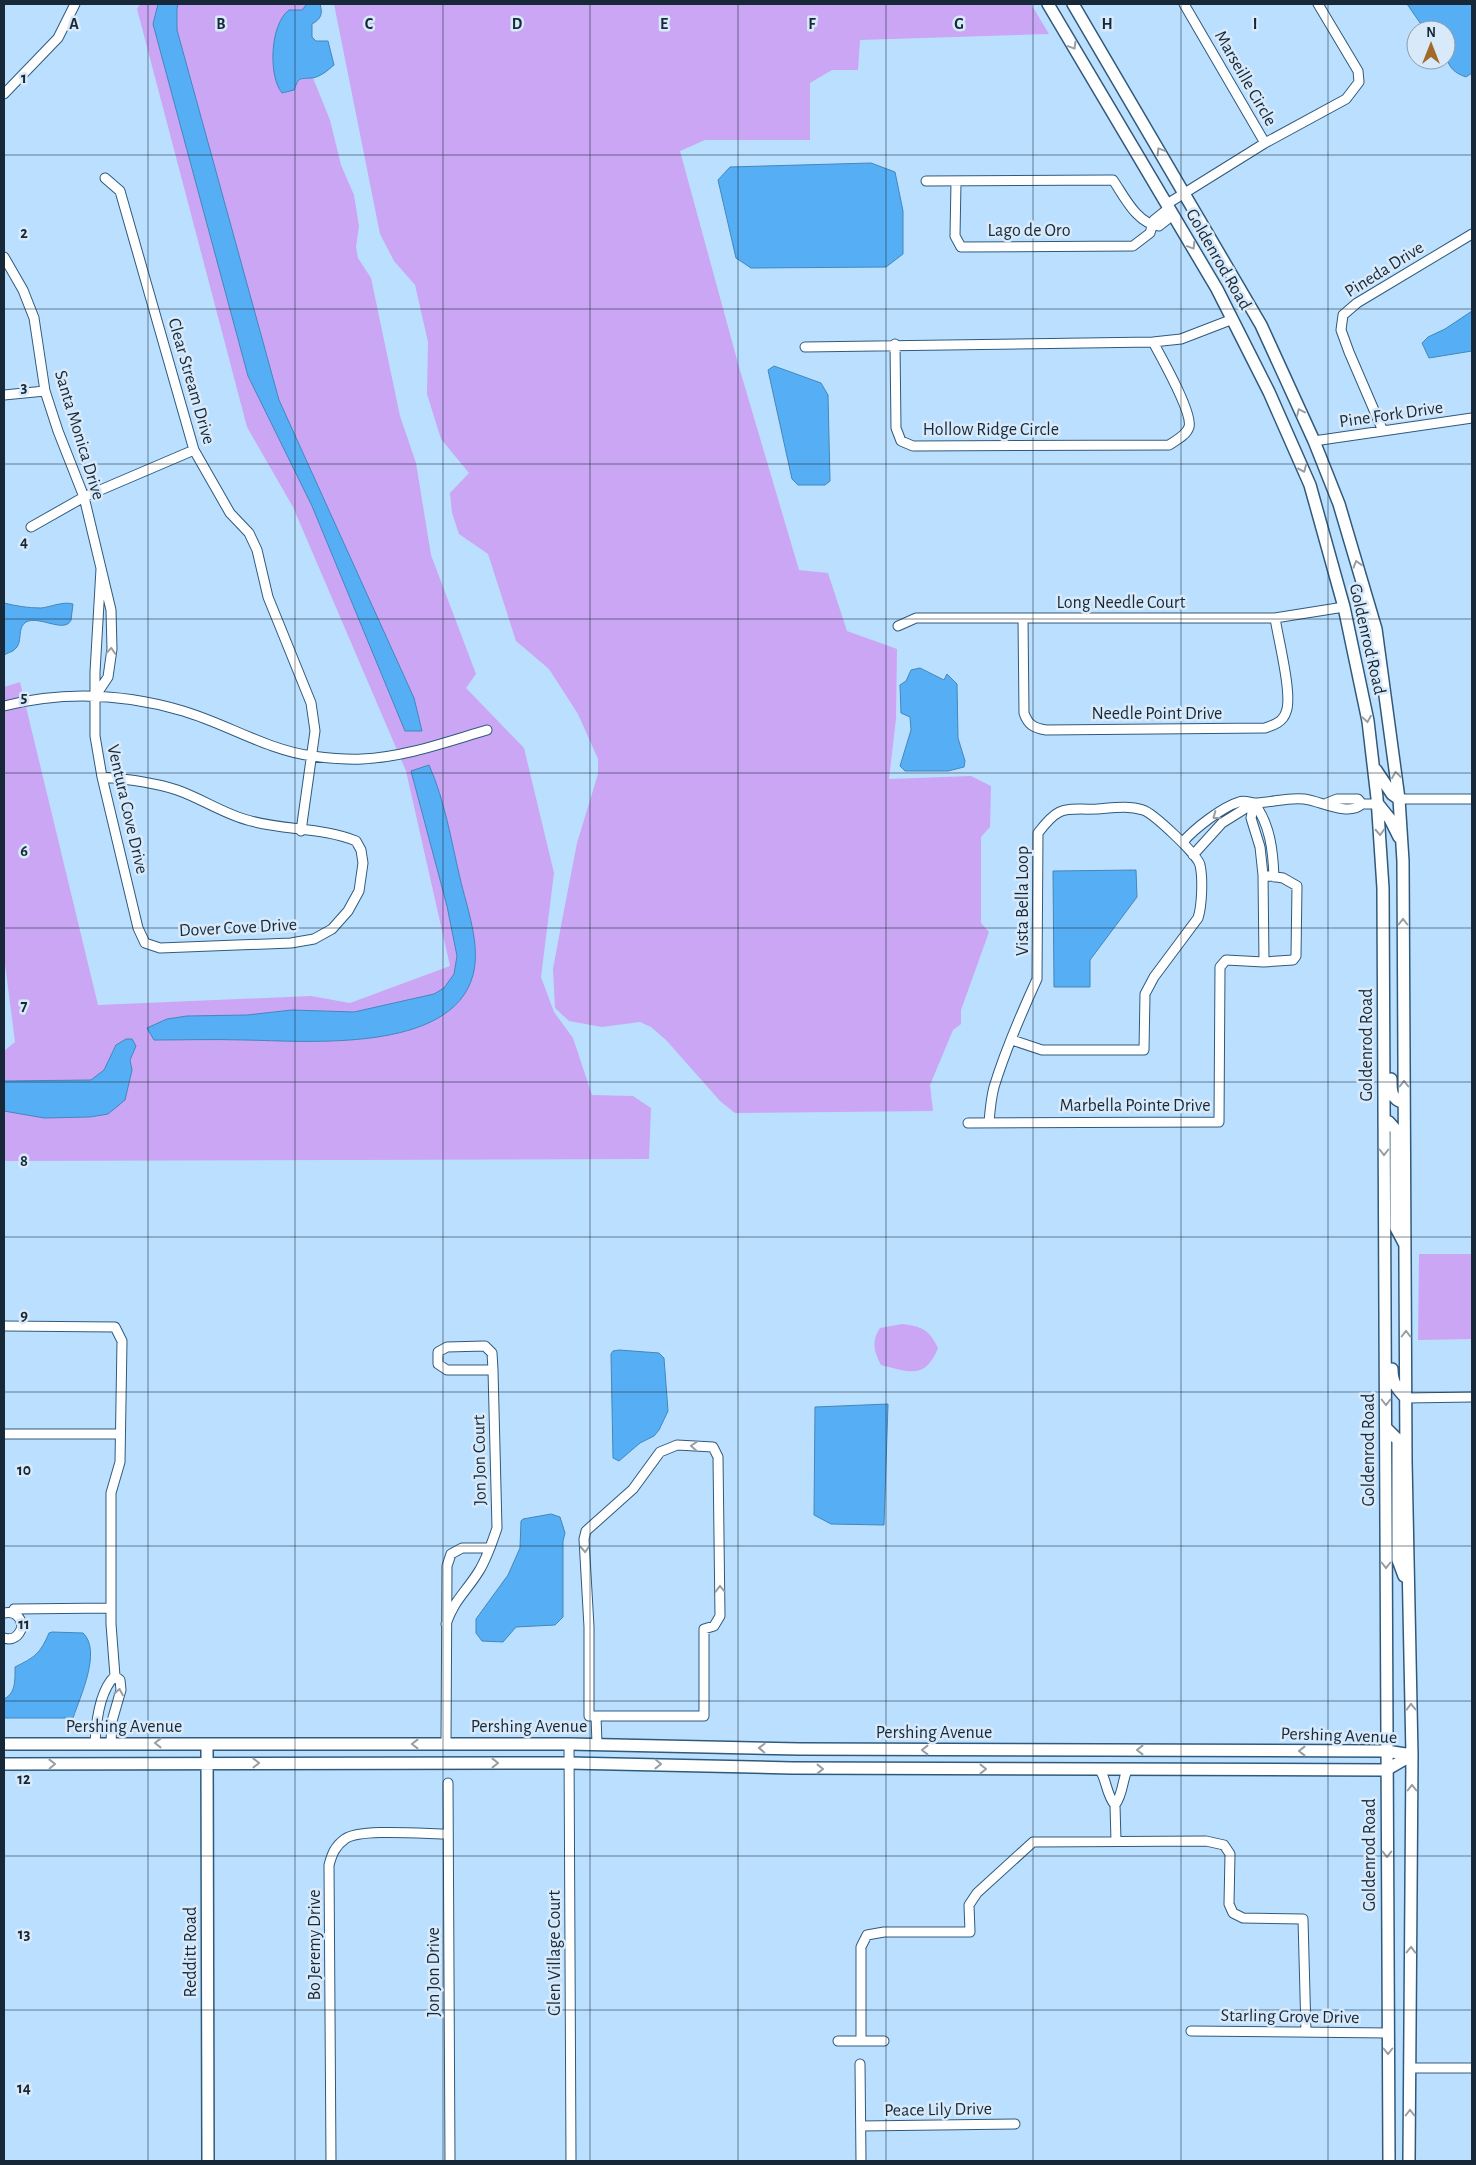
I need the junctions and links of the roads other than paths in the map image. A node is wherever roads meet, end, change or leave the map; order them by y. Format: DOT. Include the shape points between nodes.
graph roads {
  1 [pos="75,4"];
  2 [pos="1048,4"];
  3 [pos="1073,4"];
  4 [pos="1184,4"];
  5 [pos="1318,4"];
  6 [pos="4,94"];
  7 [pos="1265,144"];
  8 [pos="105,178"];
  9 [pos="926,181"];
  10 [pos="956,182"];
  11 [pos="1185,193"];
  12 [pos="1170,209"];
  13 [pos="1154,225"];
  14 [pos="1472,234"];
  15 [pos="4,257"];
  16 [pos="1233,318"];
  17 [pos="1153,342"];
  18 [pos="895,344"];
  19 [pos="806,347"];
  20 [pos="45,392"];
  21 [pos="4,395"];
  22 [pos="1472,418"];
  23 [pos="1383,431"];
  24 [pos="1314,441"];
  25 [pos="194,450"];
  26 [pos="84,497"];
  27 [pos="30,527"];
  28 [pos="101,569"];
  29 [pos="1344,607"];
  30 [pos="1023,618"];
  31 [pos="1275,618"];
  32 [pos="898,626"];
  33 [pos="96,695"];
  34 [pos="4,706"];
  35 [pos="487,730"];
  36 [pos="311,756"];
  37 [pos="1374,766"];
  38 [pos="102,777"];
  39 [pos="1399,799"];
  40 [pos="1472,799"];
  41 [pos="1254,803"];
  42 [pos="1378,804"];
  43 [pos="301,831"];
  44 [pos="1270,838"];
  45 [pos="1258,841"];
  46 [pos="1401,841"];
  47 [pos="1182,842"];
  48 [pos="1193,855"];
  49 [pos="1263,875"];
  50 [pos="1274,877"];
  51 [pos="138,928"];
  52 [pos="1383,953"];
  53 [pos="1264,962"];
  54 [pos="1012,1040"];
  55 [pos="1404,1104"];
  56 [pos="1384,1121"];
  57 [pos="989,1122"];
  58 [pos="968,1123"];
  59 [pos="1384,1228"];
  60 [pos="1405,1246"];
  61 [pos="4,1326"];
  62 [pos="493,1370"];
  63 [pos="1472,1397"];
  64 [pos="1406,1398"];
  65 [pos="1386,1428"];
  66 [pos="4,1434"];
  67 [pos="120,1434"];
  68 [pos="490,1548"];
  69 [pos="1408,1587"];
  70 [pos="111,1608"];
  71 [pos="4,1613"];
  72 [pos="15,1614"];
  73 [pos="446,1624"];
  74 [pos="4,1638"];
  75 [pos="115,1676"];
  76 [pos="101,1704"];
  77 [pos="115,1709"];
  78 [pos="596,1716"];
  79 [pos="95,1743"];
  80 [pos="111,1743"];
  81 [pos="4,1744"];
  82 [pos="207,1744"];
  83 [pos="446,1744"];
  84 [pos="569,1744"];
  85 [pos="597,1744"];
  86 [pos="1386,1751"];
  87 [pos="1412,1755"];
  88 [pos="207,1763"];
  89 [pos="569,1763"];
  90 [pos="4,1764"];
  91 [pos="1100,1770"];
  92 [pos="1127,1770"];
  93 [pos="1386,1770"];
  94 [pos="448,1784"];
  95 [pos="1115,1805"];
  96 [pos="448,1834"];
  97 [pos="1116,1841"];
  98 [pos="1191,2031"];
  99 [pos="1306,2032"];
  100 [pos="1388,2033"];
  101 [pos="838,2041"];
  102 [pos="862,2041"];
  103 [pos="884,2041"];
  104 [pos="860,2064"];
  105 [pos="1410,2068"];
  106 [pos="1472,2068"];
  107 [pos="1015,2124"];
  108 [pos="861,2126"];
  109 [pos="208,2161"];
  110 [pos="331,2161"];
  111 [pos="450,2161"];
  112 [pos="571,2161"];
  113 [pos="861,2161"];
  114 [pos="1388,2161"];
  115 [pos="1409,2161"];
  1 -- 6 [label="street" via="58,38"];
  2 -- 12 [label="main road, Goldenrod Road, one-way"];
  11 -- 3 [label="main road, Goldenrod Road, one-way"];
  4 -- 7 [label="street, Marseille Circle"];
  5 -- 7 [label="street, Marseille Circle" via="1358,71 1359,82 1346,99"];
  7 -- 11 [label="street, Marseille Circle"];
  8 -- 25 [label="street, Clear Stream Drive" via="120,192"];
  9 -- 10 [label="street"];
  10 -- 13 [label="street" via="1113,180 1137,214"];
  10 -- 13 [label="street, Lago de Oro" via="955,236 961,247 1133,246 1150,233"];
  11 -- 12 [label="street, Marseille Circle"];
  24 -- 11 [label="main road, Goldenrod Road, one-way" via="1261,325"];
  12 -- 13 [label="street, Lago de Oro" via="1154,220"];
  12 -- 16 [label="main road, Goldenrod Road, one-way"];
  14 -- 23 [label="street, Pineda Drive" via="1357,302 1343,315 1342,330 1348,352"];
  15 -- 20 [label="street, Santa Monica Drive" via="34,318"];
  16 -- 17 [label="street" via="1181,339"];
  16 -- 29 [label="main road, Goldenrod Road, one-way" via="1310,485"];
  17 -- 18 [label="street"];
  17 -- 18 [label="street, Hollow Ridge Circle" via="1188,412 1189,426 1181,438 1169,445 913,446 901,441 896,428"];
  18 -- 19 [label="street"];
  20 -- 21 [label="street"];
  20 -- 26 [label="street, Santa Monica Drive"];
  22 -- 23 [label="street, Pine Fork Drive"];
  23 -- 24 [label="street, Pine Fork Drive"];
  39 -- 24 [label="main road, Goldenrod Road, one-way" via="1376,629 1339,504"];
  25 -- 26 [label="street"];
  25 -- 36 [label="street, Clear Stream Drive" via="230,513 249,533 257,550 268,597 311,703 315,731"];
  26 -- 27 [label="street"];
  26 -- 28 [label="street, Santa Monica Drive"];
  28 -- 33 [label="street, Santa Monica Drive"];
  33 -- 28 [label="street, Santa Monica Drive, one-way" via="108,677 112,648 111,610"];
  29 -- 31 [label="street, Long Needle Court"];
  29 -- 37 [label="main road, Goldenrod Road, one-way"];
  30 -- 31 [label="street, Long Needle Court"];
  30 -- 31 [label="street, Needle Point Drive" via="1024,713 1027,722 1046,730 1265,728 1278,723 1287,712 1287,692"];
  30 -- 32 [label="street, Long Needle Court" via="916,618"];
  33 -- 34 [label="street" via="42,698"];
  33 -- 36 [label="street" via="184,711 254,740"];
  33 -- 38 [label="street, Ventura Cove Drive" via="95,736"];
  35 -- 36 [label="street" via="409,753 361,759"];
  36 -- 43 [label="street, Clear Stream Drive"];
  37 -- 39 [label="main road" via="1392,794"];
  37 -- 42 [label="main road, Goldenrod Road"];
  38 -- 43 [label="street" via="138,780 178,790 240,818"];
  38 -- 51 [label="street, Ventura Cove Drive"];
  39 -- 40 [label="street"];
  39 -- 46 [label="main road, Goldenrod Road"];
  41 -- 42 [label="street" via="1305,799 1337,809"];
  41 -- 44 [label="street" via="1263,816"];
  41 -- 45 [label="street" via="1251,818"];
  41 -- 47 [label="street, one-way" via="1244,800 1228,806"];
  41 -- 48 [label="street" via="1222,823"];
  42 -- 46 [label="main road"];
  42 -- 52 [label="main road, Goldenrod Road, one-way"];
  43 -- 51 [label="street, Dover Cove Drive" via="344,836 356,840 361,850 360,891 332,929 314,939 292,943 160,948 146,943"];
  44 -- 45 [label="street"];
  44 -- 50 [label="street"];
  45 -- 49 [label="street"];
  55 -- 46 [label="main road, Goldenrod Road, one-way"];
  47 -- 48 [label="street, Vista Bella Loop"];
  47 -- 54 [label="street, Vista Bella Loop" via="1146,810 1131,807 1060,810 1050,817 1038,833 1037,979"];
  48 -- 54 [label="street, Vista Bella Loop" via="1200,864 1201,908 1198,918 1154,976 1145,994 1144,1050 1042,1050"];
  49 -- 50 [label="street"];
  49 -- 53 [label="street"];
  50 -- 53 [label="street, Marbella Pointe Drive" via="1297,886 1296,956 1293,960"];
  52 -- 55 [label="main road" via="1390,979 1391,1092"];
  52 -- 56 [label="main road, Goldenrod Road"];
  53 -- 57 [label="street, Marbella Pointe Drive" via="1226,960 1220,967 1219,1122"];
  54 -- 57 [label="street, Vista Bella Loop" via="993,1089"];
  55 -- 60 [label="main road, Goldenrod Road"];
  56 -- 59 [label="main road, Goldenrod Road, one-way"];
  56 -- 60 [label="main road" via="1396,1130 1396,1228"];
  57 -- 58 [label="street, Marbella Pointe Drive"];
  59 -- 64 [label="main road" via="1392,1247 1392,1378"];
  59 -- 65 [label="main road, Goldenrod Road, one-way"];
  64 -- 60 [label="main road, Goldenrod Road, one-way"];
  61 -- 67 [label="street" via="115,1327 122,1341"];
  62 -- 62 [label="street, Jon Jon Court" via="492,1353 485,1346 447,1347 438,1352 438,1364 447,1370"];
  62 -- 68 [label="street, Jon Jon Court" via="496,1528"];
  63 -- 64 [label="street"];
  64 -- 69 [label="main road, Goldenrod Road"];
  65 -- 69 [label="main road" via="1398,1440 1398,1560"];
  65 -- 86 [label="main road, Goldenrod Road, one-way"];
  66 -- 67 [label="street"];
  67 -- 70 [label="street" via="120,1462 112,1493"];
  68 -- 73 [label="street, Jon Jon Court" via="479,1571 452,1607"];
  68 -- 73 [label="street, Jon Jon Court" via="462,1548 451,1554 447,1566"];
  87 -- 69 [label="main road, Goldenrod Road, one-way"];
  70 -- 72 [label="street" via="14,1609"];
  70 -- 75 [label="street"];
  71 -- 72 [label="street"];
  72 -- 74 [label="street" via="21,1622 20,1632 12,1639"];
  73 -- 83 [label="street, Jon Jon Court"];
  75 -- 76 [label="street"];
  77 -- 75 [label="street, one-way" via="121,1690 120,1680"];
  76 -- 77 [label="street"];
  76 -- 79 [label="street"];
  77 -- 80 [label="street"];
  78 -- 78 [label="street, one-way" via="704,1716 704,1629 714,1626 720,1616 718,1457 713,1448 677,1445 660,1452 633,1489 586,1532 589,1716"];
  78 -- 85 [label="street"];
  79 -- 80 [label="main road, Pershing Avenue"];
  79 -- 81 [label="main road, Pershing Avenue"];
  82 -- 80 [label="main road, Pershing Avenue, one-way"];
  83 -- 82 [label="main road, Pershing Avenue, one-way"];
  82 -- 88 [label="main road, Redditt Road"];
  83 -- 84 [label="main road, Pershing Avenue"];
  84 -- 85 [label="main road, Pershing Avenue"];
  84 -- 89 [label="street, Glen Village Court"];
  86 -- 85 [label="main road, Pershing Avenue, one-way" via="820,1749"];
  86 -- 87 [label="main road, Pershing Avenue"];
  86 -- 93 [label="main road, Goldenrod Road"];
  87 -- 93 [label="main road, Pershing Avenue"];
  105 -- 87 [label="main road, Goldenrod Road, one-way"];
  88 -- 89 [label="main road, Pershing Avenue, one-way"];
  90 -- 88 [label="main road, Pershing Avenue, one-way"];
  88 -- 109 [label="main road, Redditt Road"];
  89 -- 91 [label="main road, Pershing Avenue, one-way"];
  89 -- 112 [label="street, Glen Village Court"];
  91 -- 92 [label="main road, Pershing Avenue"];
  91 -- 95 [label="street"];
  92 -- 93 [label="main road, Pershing Avenue"];
  92 -- 95 [label="street" via="1121,1797"];
  93 -- 100 [label="main road, Goldenrod Road, one-way"];
  94 -- 96 [label="street, Jon Jon Drive"];
  95 -- 97 [label="street"];
  96 -- 110 [label="street, Bo Jeremy Drive" via="360,1833 346,1838 333,1850 330,1865"];
  96 -- 111 [label="street, Jon Jon Drive"];
  97 -- 99 [label="street" via="1219,1842 1230,1854 1229,1904 1233,1913 1243,1918 1303,1919"];
  97 -- 102 [label="street" via="1033,1842 977,1893 969,1905 970,1932 884,1932 867,1935 862,1947"];
  98 -- 99 [label="street, Starling Grove Drive"];
  99 -- 100 [label="street, Starling Grove Drive"];
  100 -- 114 [label="main road, Goldenrod Road, one-way"];
  101 -- 102 [label="street"];
  102 -- 103 [label="street"];
  104 -- 108 [label="street"];
  105 -- 106 [label="street"];
  115 -- 105 [label="main road, Goldenrod Road, one-way"];
  107 -- 108 [label="street, Peace Lily Drive"];
  108 -- 113 [label="street"];
}
